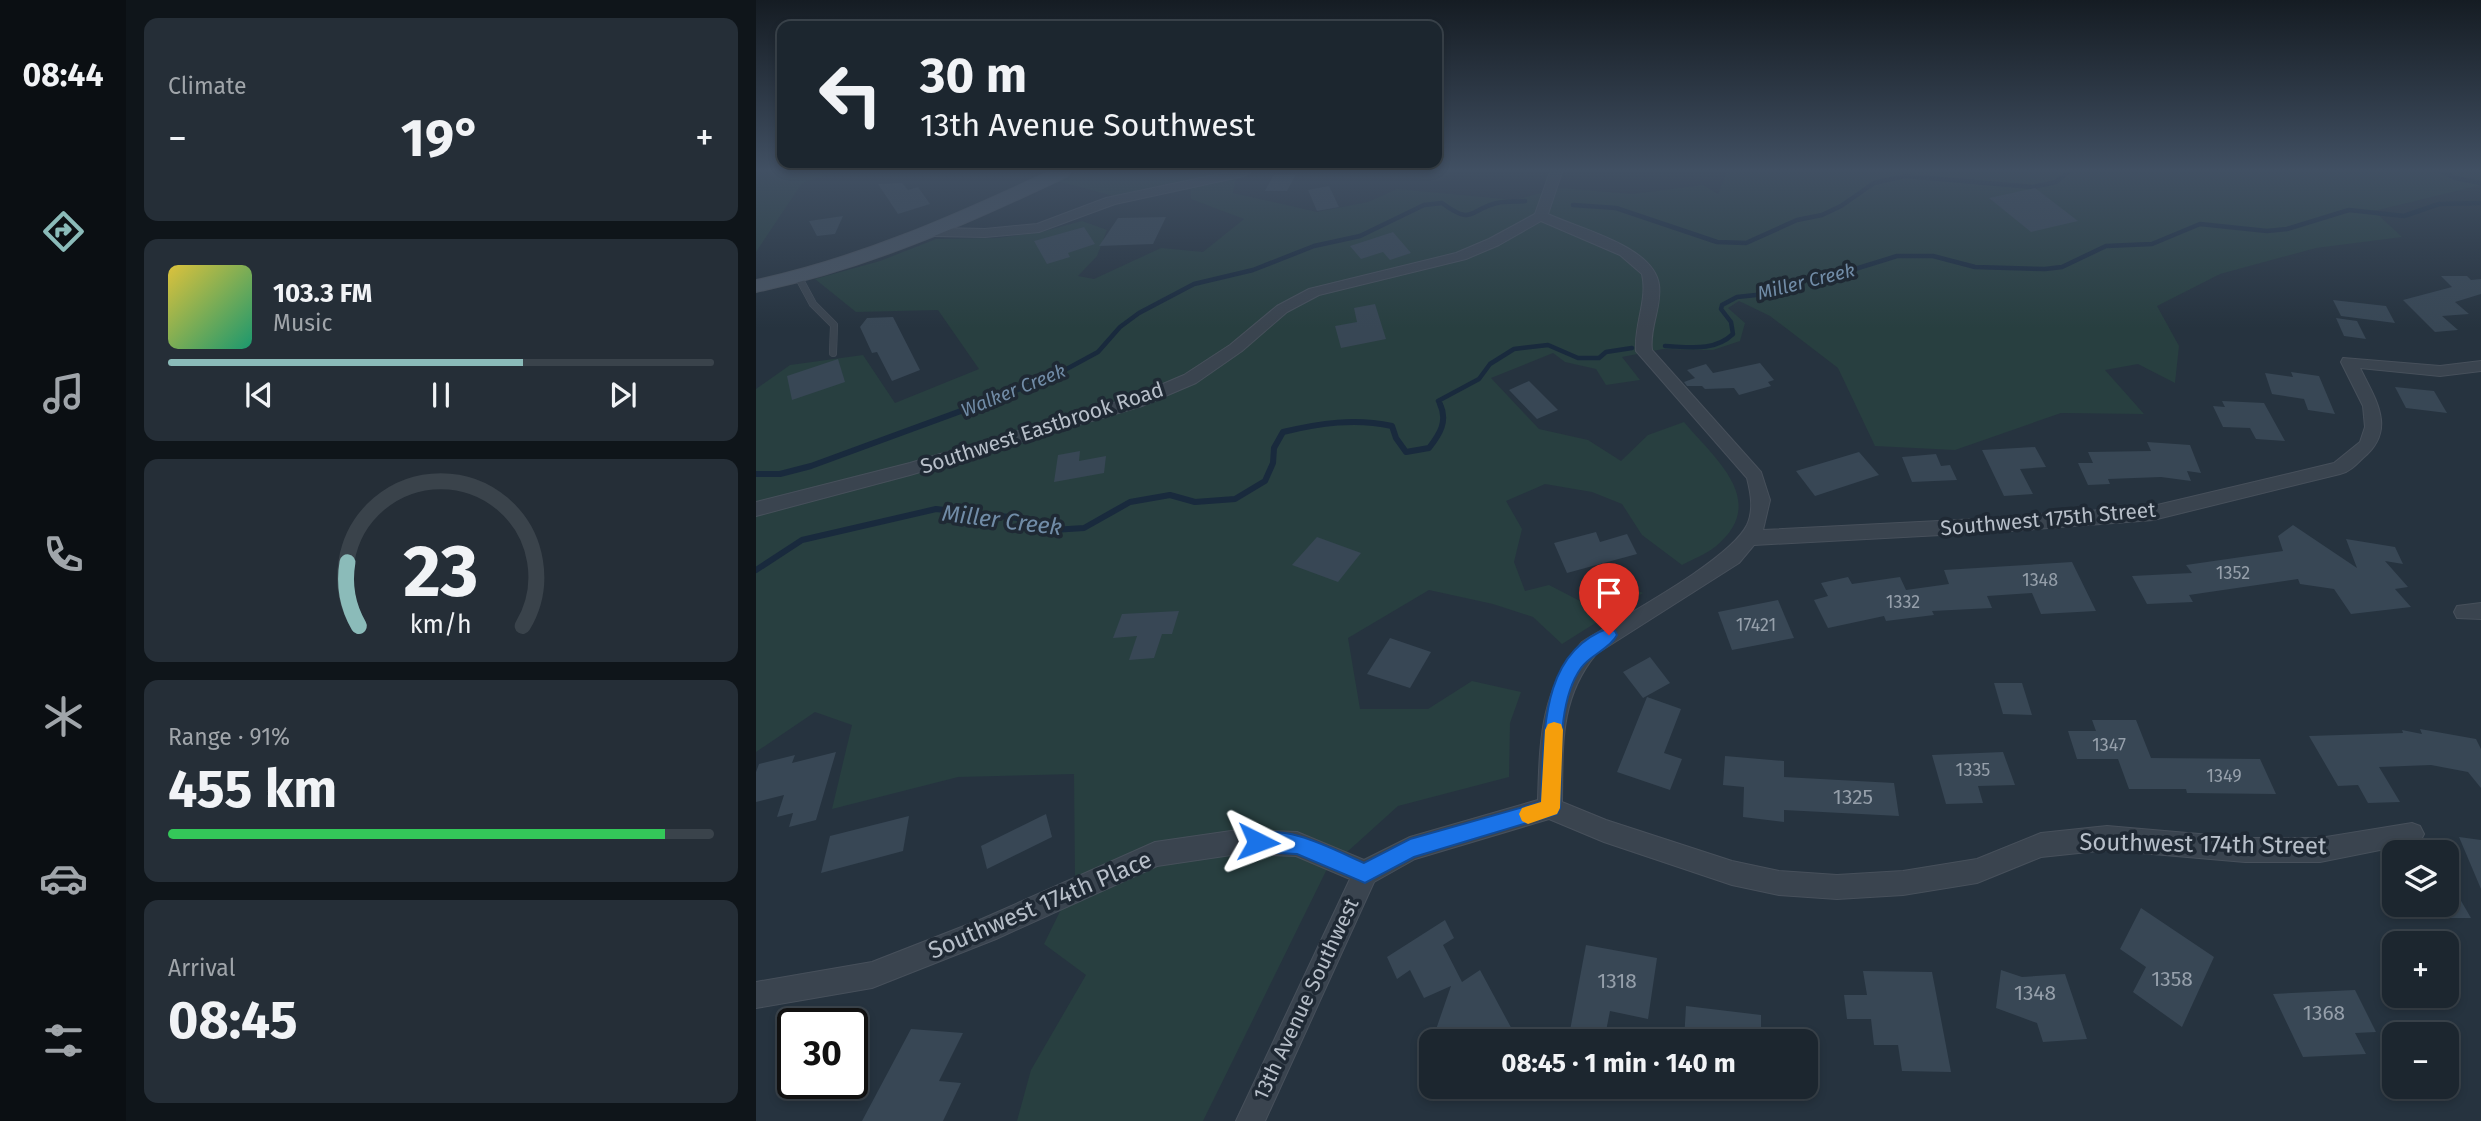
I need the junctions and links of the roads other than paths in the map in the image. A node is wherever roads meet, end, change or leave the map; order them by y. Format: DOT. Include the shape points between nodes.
graph roads {
  1 [pos="951,224"];
  2 [pos="1051,224"];
  3 [pos="1526,224"];
  4 [pos="1561,224"];
  5 [pos="935,232"];
  6 [pos="799,278"];
  7 [pos="756,286"];
  8 [pos="833,353"];
  9 [pos="2481,366"];
  10 [pos="756,509"];
  11 [pos="1751,538"];
  12 [pos="1550,808"];
  13 [pos="2412,834"];
  14 [pos="1365,873"];
  15 [pos="756,995"];
  16 [pos="1250,1121"];
  1 -- 5 [label="street"];
  2 -- 5 [label="street" via="985,233"];
  3 -- 10 [label="street, Southwest Eastbrook Road" via="1461,256 1314,292 1282,309 1190,379 1136,402"];
  4 -- 11 [label="street" via="1629,253 1650,271 1653,285 1642,338 1644,351 1755,476 1761,494 1760,516"];
  5 -- 6 [label="street"];
  6 -- 7 [label="street"];
  6 -- 8 [label="lane" via="805,294 834,325"];
  9 -- 11 [label="street, Southwest 175th Street" via="2440,372 2348,362 2371,406 2372,427 2368,445 2340,468 2153,513"];
  11 -- 12 [label="street" via="1732,558 1589,648 1576,662 1562,684 1555,712"];
  12 -- 13 [label="street, Southwest 174th Street" via="1732,873 1779,883 1837,887 1903,883 1977,871 2041,845 2107,838 2245,850 2320,850"];
  12 -- 14 [label="street, 13th Avenue Southwest" via="1410,849"];
  14 -- 15 [label="street, Southwest 174th Place" via="1297,844 1238,842 1155,854 987,930 872,975"];
  14 -- 16 [label="street, 13th Avenue Southwest"];
}
